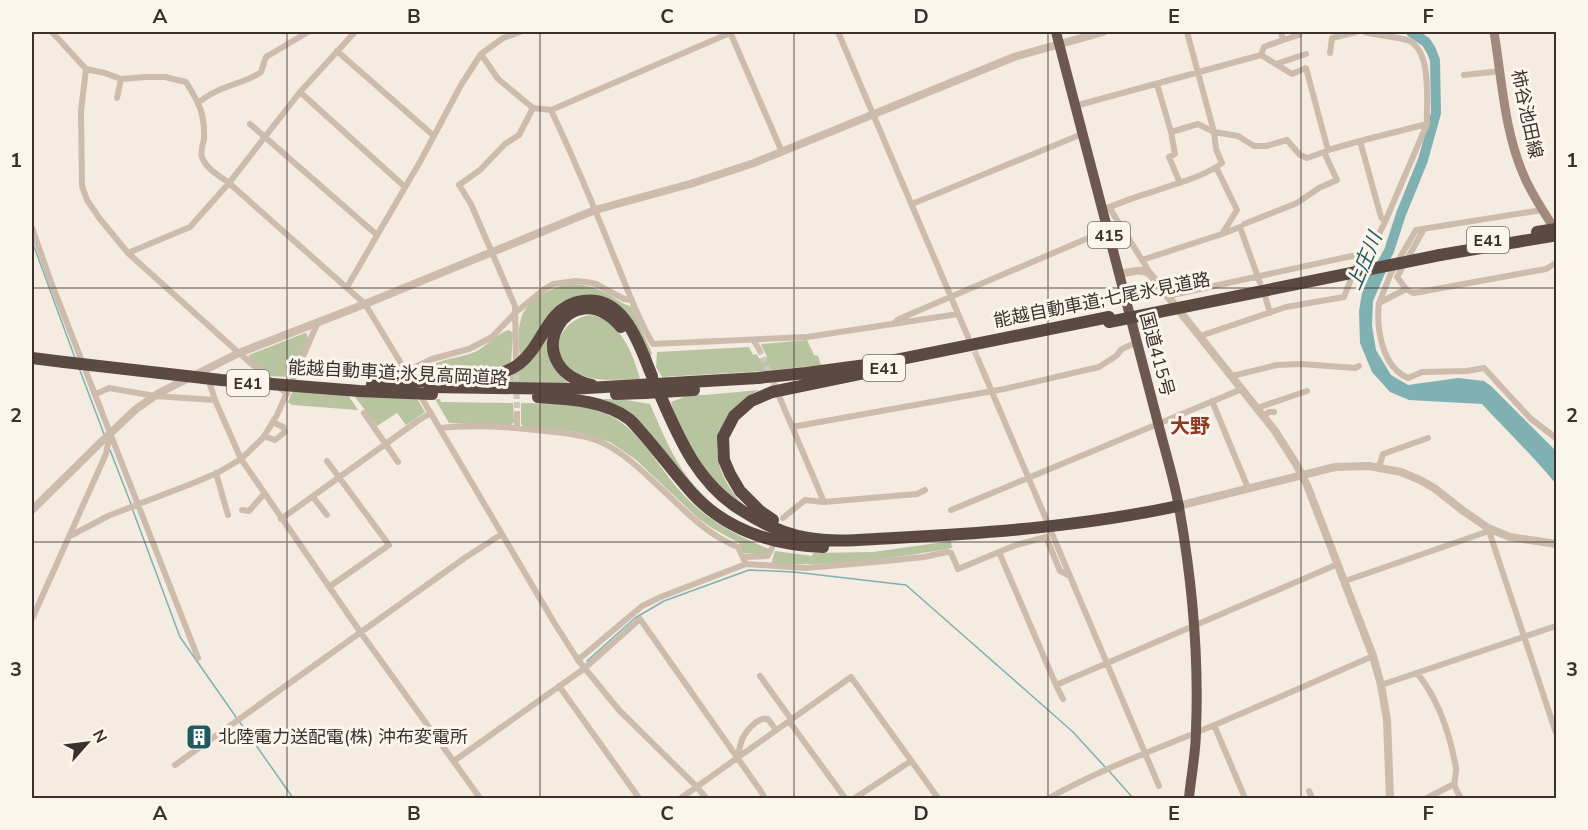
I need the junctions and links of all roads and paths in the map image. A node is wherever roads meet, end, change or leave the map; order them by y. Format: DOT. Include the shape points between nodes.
graph roads {
  1 [pos="52,32"];
  2 [pos="308,32"];
  3 [pos="355,32"];
  4 [pos="518,32"];
  5 [pos="730,32"];
  6 [pos="838,32"];
  7 [pos="1056,32"];
  8 [pos="1103,32"];
  9 [pos="1187,32"];
  10 [pos="1281,32"];
  11 [pos="1306,32"];
  12 [pos="1356,32"];
  13 [pos="1365,32"];
  14 [pos="1494,32"];
  15 [pos="1298,33"];
  16 [pos="1283,39"];
  17 [pos="1059,44"];
  18 [pos="337,51"];
  19 [pos="1330,52"];
  20 [pos="481,54"];
  21 [pos="1306,54"];
  22 [pos="1261,55"];
  23 [pos="1276,64"];
  24 [pos="86,69"];
  25 [pos="1501,71"];
  26 [pos="1199,72"];
  27 [pos="1464,75"];
  28 [pos="120,79"];
  29 [pos="1157,84"];
  30 [pos="300,92"];
  31 [pos="117,98"];
  32 [pos="199,102"];
  33 [pos="1076,106"];
  34 [pos="533,108"];
  35 [pos="551,110"];
  36 [pos="873,113"];
  37 [pos="1427,123"];
  38 [pos="250,124"];
  39 [pos="1171,132"];
  40 [pos="1214,132"];
  41 [pos="1082,134"];
  42 [pos="434,136"];
  43 [pos="265,137"];
  44 [pos="1360,141"];
  45 [pos="1326,151"];
  46 [pos="782,152"];
  47 [pos="1216,167"];
  48 [pos="229,183"];
  49 [pos="1180,183"];
  50 [pos="405,187"];
  51 [pos="912,204"];
  52 [pos="1106,209"];
  53 [pos="595,210"];
  54 [pos="1236,210"];
  55 [pos="1542,210"];
  56 [pos="1385,222"];
  57 [pos="1242,225"];
  58 [pos="32,228"];
  59 [pos="1424,229"];
  60 [pos="1107,230"];
  61 [pos="1557,232"];
  62 [pos="1222,234"];
  63 [pos="377,235"];
  64 [pos="492,252"];
  65 [pos="128,253"];
  66 [pos="1361,254"];
  67 [pos="1142,260"];
  68 [pos="1557,263"];
  69 [pos="1120,274"];
  70 [pos="1150,274"];
  71 [pos="1259,280"];
  72 [pos="347,287"];
  73 [pos="1406,289"];
  74 [pos="950,296"];
  75 [pos="1168,296"];
  76 [pos="1265,296"];
  77 [pos="632,300"];
  78 [pos="1379,303"];
  79 [pos="365,304"];
  80 [pos="1270,312"];
  81 [pos="515,313"];
  82 [pos="958,314"];
  83 [pos="1109,319"];
  84 [pos="318,322"];
  85 [pos="893,324"];
  86 [pos="1200,336"];
  87 [pos="968,337"];
  88 [pos="754,340"];
  89 [pos="1137,342"];
  90 [pos="759,350"];
  91 [pos="32,352"];
  92 [pos="239,353"];
  93 [pos="32,358"];
  94 [pos="516,359"];
  95 [pos="978,359"];
  96 [pos="64,360"];
  97 [pos="1359,366"];
  98 [pos="882,369"];
  99 [pos="205,370"];
  100 [pos="406,371"];
  101 [pos="1232,376"];
  102 [pos="431,387"];
  103 [pos="607,387"];
  104 [pos="653,387"];
  105 [pos="1242,388"];
  106 [pos="991,390"];
  107 [pos="1307,392"];
  108 [pos="96,394"];
  109 [pos="287,394"];
  110 [pos="155,396"];
  111 [pos="779,396"];
  112 [pos="538,397"];
  113 [pos="215,400"];
  114 [pos="1212,401"];
  115 [pos="283,403"];
  116 [pos="291,408"];
  117 [pos="1257,408"];
  118 [pos="1274,412"];
  119 [pos="364,413"];
  120 [pos="431,413"];
  121 [pos="517,414"];
  122 [pos="1263,416"];
  123 [pos="273,422"];
  124 [pos="1158,423"];
  125 [pos="792,427"];
  126 [pos="441,428"];
  127 [pos="517,428"];
  128 [pos="110,433"];
  129 [pos="264,436"];
  130 [pos="1428,438"];
  131 [pos="1557,438"];
  132 [pos="385,445"];
  133 [pos="241,459"];
  134 [pos="327,461"];
  135 [pos="398,462"];
  136 [pos="1379,467"];
  137 [pos="216,473"];
  138 [pos="1302,476"];
  139 [pos="340,478"];
  140 [pos="1028,479"];
  141 [pos="1248,488"];
  142 [pos="925,490"];
  143 [pos="264,494"];
  144 [pos="313,496"];
  145 [pos="824,502"];
  146 [pos="138,505"];
  147 [pos="1178,506"];
  148 [pos="32,510"];
  149 [pos="242,510"];
  150 [pos="951,510"];
  151 [pos="228,515"];
  152 [pos="327,515"];
  153 [pos="783,518"];
  154 [pos="281,519"];
  155 [pos="1046,519"];
  156 [pos="1050,529"];
  157 [pos="1488,530"];
  158 [pos="502,534"];
  159 [pos="70,536"];
  160 [pos="829,544"];
  161 [pos="1557,544"];
  162 [pos="771,548"];
  163 [pos="999,552"];
  164 [pos="742,557"];
  165 [pos="746,564"];
  166 [pos="1338,564"];
  167 [pos="1070,576"];
  168 [pos="1345,582"];
  169 [pos="329,587"];
  170 [pos="32,619"];
  171 [pos="1194,626"];
  172 [pos="1557,626"];
  173 [pos="361,633"];
  174 [pos="1524,636"];
  175 [pos="1373,656"];
  176 [pos="198,658"];
  177 [pos="578,660"];
  178 [pos="1107,663"];
  179 [pos="585,668"];
  180 [pos="1417,673"];
  181 [pos="760,676"];
  182 [pos="1056,685"];
  183 [pos="559,686"];
  184 [pos="1381,686"];
  185 [pos="1063,699"];
  186 [pos="790,720"];
  187 [pos="1214,725"];
  188 [pos="776,730"];
  189 [pos="1196,732"];
  190 [pos="1557,733"];
  191 [pos="1144,753"];
  192 [pos="738,757"];
  193 [pos="454,761"];
  194 [pos="911,761"];
  195 [pos="175,765"];
  196 [pos="1454,784"];
  197 [pos="1159,786"];
  198 [pos="697,788"];
  199 [pos="1309,791"];
  200 [pos="480,798"];
  201 [pos="639,798"];
  202 [pos="681,798"];
  203 [pos="705,798"];
  204 [pos="765,798"];
  205 [pos="845,798"];
  206 [pos="855,798"];
  207 [pos="938,798"];
  208 [pos="1049,798"];
  209 [pos="1189,798"];
  210 [pos="1245,798"];
  211 [pos="1312,798"];
  212 [pos="1390,798"];
  213 [pos="1427,798"];
  214 [pos="1461,798"];
  1 -- 24 [label="street"];
  2 -- 32 [label="street" via="266,57 261,72 250,80"];
  3 -- 18 [label="street"];
  4 -- 20 [label="street"];
  5 -- 35 [label="street"];
  5 -- 46 [label="street"];
  6 -- 36 [label="street"];
  7 -- 17 [label="highway, 国道415号 / 415"];
  8 -- 17 [label="street"];
  9 -- 26 [label="street"];
  10 -- 16 [label="street"];
  11 -- 15 [label="street"];
  12 -- 19 [label="street" via="1332,38"];
  13 -- 37 [label="street" via="1410,41 1419,50 1426,71"];
  14 -- 25 [label="main road, 柿谷池田線"];
  15 -- 16 [label="street"];
  16 -- 22 [label="street" via="1263,47"];
  17 -- 33 [label="highway, 国道415号 / 415"];
  17 -- 36 [label="street" via="1014,57"];
  18 -- 30 [label="street"];
  18 -- 42 [label="street"];
  20 -- 34 [label="street" via="498,79"];
  20 -- 42 [label="street"];
  21 -- 23 [label="street"];
  22 -- 23 [label="street"];
  22 -- 26 [label="street"];
  23 -- 45 [label="street" via="1292,74 1306,68"];
  24 -- 28 [label="street"];
  24 -- 65 [label="street" via="81,111 82,186 100,219"];
  25 -- 27 [label="street"];
  25 -- 55 [label="main road, 柿谷池田線" via="1514,144 1524,176"];
  26 -- 29 [label="street"];
  26 -- 40 [label="street"];
  28 -- 31 [label="street"];
  28 -- 32 [label="street" via="165,77 186,82"];
  29 -- 33 [label="street"];
  29 -- 39 [label="street"];
  30 -- 43 [label="street"];
  30 -- 50 [label="street"];
  32 -- 48 [label="street" via="204,120 202,156 213,172"];
  33 -- 41 [label="highway, 国道415号 / 415"];
  34 -- 35 [label="street"];
  34 -- 64 [label="street" via="519,135 459,185"];
  35 -- 53 [label="street"];
  36 -- 46 [label="street"];
  36 -- 51 [label="street"];
  37 -- 44 [label="street"];
  37 -- 56 [label="street"];
  38 -- 43 [label="street"];
  39 -- 40 [label="street" via="1198,124"];
  39 -- 49 [label="street" via="1175,154 1169,157"];
  40 -- 45 [label="street" via="1238,136 1254,146 1287,140 1307,158"];
  40 -- 47 [label="street" via="1222,163"];
  41 -- 51 [label="street"];
  41 -- 52 [label="highway, 国道415号 / 415"];
  42 -- 50 [label="street"];
  43 -- 48 [label="street"];
  43 -- 63 [label="street"];
  44 -- 45 [label="street"];
  44 -- 56 [label="street"];
  45 -- 57 [label="street" via="1337,180 1297,203"];
  46 -- 53 [label="street" via="690,184"];
  47 -- 49 [label="street"];
  47 -- 54 [label="street"];
  48 -- 65 [label="street" via="190,227"];
  48 -- 72 [label="street"];
  49 -- 52 [label="street"];
  50 -- 63 [label="street"];
  51 -- 74 [label="street"];
  52 -- 60 [label="highway, 国道415号 / 415"];
  52 -- 67 [label="street"];
  53 -- 64 [label="street"];
  53 -- 77 [label="street"];
  54 -- 57 [label="street"];
  54 -- 62 [label="street"];
  55 -- 59 [label="street"];
  55 -- 61 [label="main road, 柿谷池田線"];
  56 -- 66 [label="street" via="1369,253"];
  57 -- 62 [label="street"];
  57 -- 71 [label="street"];
  58 -- 108 [label="street"];
  59 -- 73 [label="street" via="1397,277"];
  59 -- 78 [label="street" via="1416,231 1391,273"];
  60 -- 69 [label="highway, 国道415号 / 415"];
  60 -- 74 [label="street"];
  61 -- 83 [label="highway, 能越自動車道;七尾氷見道路 / E41, bridge"];
  62 -- 67 [label="street"];
  63 -- 72 [label="street"];
  64 -- 79 [label="street"];
  64 -- 81 [label="street"];
  65 -- 92 [label="street"];
  66 -- 71 [label="street"];
  66 -- 80 [label="street" via="1344,297"];
  67 -- 70 [label="street"];
  68 -- 73 [label="street" via="1546,269 1420,292"];
  69 -- 70 [label="street"];
  69 -- 89 [label="highway, 国道415号 / 415"];
  70 -- 75 [label="street"];
  71 -- 75 [label="street"];
  72 -- 79 [label="street"];
  73 -- 78 [label="street"];
  74 -- 82 [label="street"];
  74 -- 85 [label="street"];
  75 -- 86 [label="street"];
  76 -- 80 [label="street"];
  77 -- 81 [label="street" via="576,280 553,284"];
  77 -- 88 [label="street" via="653,344"];
  78 -- 131 [label="street" via="1379,334 1385,353 1401,375 1408,378 1422,372 1484,368 1531,419"];
  79 -- 84 [label="street"];
  79 -- 100 [label="street"];
  80 -- 86 [label="street"];
  81 -- 94 [label="street"];
  81 -- 100 [label="street" via="480,344"];
  82 -- 85 [label="street"];
  82 -- 87 [label="street"];
  83 -- 98 [label="highway, 能越自動車道;七尾氷見道路 / E41"];
  83 -- 104 [label="highway, 能越自動車道;七尾氷見道路 / E41" via="852,367"];
  84 -- 92 [label="street"];
  84 -- 109 [label="street"];
  85 -- 88 [label="street" via="807,337"];
  86 -- 101 [label="street"];
  88 -- 90 [label="street"];
  89 -- 106 [label="street" via="1099,367"];
  89 -- 124 [label="highway, 国道415号 / 415"];
  91 -- 96 [label="highway, 能越自動車道;氷見高岡道路 / E41"];
  92 -- 99 [label="street"];
  92 -- 109 [label="street"];
  93 -- 96 [label="highway, 能越自動車道;氷見高岡道路 / E41"];
  95 -- 106 [label="street"];
  96 -- 102 [label="highway, 能越自動車道;氷見高岡道路 / E41, bridge" via="362,385"];
  96 -- 102 [label="highway, 能越自動車道;氷見高岡道路 / E41, bridge" via="221,380 360,391"];
  97 -- 101 [label="street" via="1277,365"];
  98 -- 104 [label="highway, 能越自動車道;七尾氷見道路 / E41" via="770,384"];
  98 -- 160 [label="highway" via="762,396 741,408 723,437 724,460 730,474 760,512"];
  99 -- 110 [label="street"];
  99 -- 113 [label="street"];
  100 -- 120 [label="street"];
  101 -- 105 [label="street"];
  102 -- 103 [label="highway, 能越自動車道;氷見高岡道路 / E41"];
  102 -- 104 [label="highway" via="506,371 520,364 562,309 591,300 603,302 623,316 637,339"];
  102 -- 112 [label="highway, 能越自動車道;氷見高岡道路 / E41"];
  103 -- 104 [label="highway, 能越自動車道;氷見高岡道路 / E41"];
  103 -- 104 [label="highway" via="581,382 559,366 552,350 554,333 570,313 593,309 614,319"];
  104 -- 112 [label="highway, 能越自動車道;氷見高岡道路 / E41"];
  104 -- 160 [label="highway" via="697,469 725,499 762,523"];
  105 -- 114 [label="street"];
  105 -- 117 [label="street"];
  106 -- 125 [label="street"];
  106 -- 140 [label="street"];
  107 -- 117 [label="street"];
  108 -- 110 [label="street" via="109,388"];
  108 -- 128 [label="street"];
  109 -- 115 [label="street"];
  110 -- 113 [label="street"];
  110 -- 128 [label="street"];
  111 -- 125 [label="street"];
  112 -- 160 [label="highway" via="595,403 629,419 691,492 740,528 797,546"];
  113 -- 133 [label="street"];
  114 -- 124 [label="street"];
  114 -- 141 [label="street"];
  115 -- 116 [label="street"];
  115 -- 123 [label="street"];
  117 -- 122 [label="street"];
  118 -- 122 [label="street"];
  119 -- 132 [label="street"];
  120 -- 126 [label="street"];
  120 -- 132 [label="street"];
  121 -- 127 [label="street"];
  122 -- 138 [label="street"];
  123 -- 129 [label="street"];
  123 -- 129 [label="street" via="285,432 275,440"];
  124 -- 140 [label="street"];
  124 -- 147 [label="highway, 国道415号 / 415"];
  125 -- 145 [label="street"];
  126 -- 127 [label="street"];
  126 -- 158 [label="street"];
  127 -- 164 [label="street" via="596,440 625,456 699,524 738,547"];
  128 -- 146 [label="street"];
  128 -- 148 [label="street"];
  128 -- 159 [label="street" via="106,454"];
  129 -- 133 [label="street"];
  130 -- 136 [label="street" via="1383,454"];
  132 -- 135 [label="street"];
  132 -- 139 [label="street"];
  133 -- 137 [label="street"];
  133 -- 143 [label="street"];
  134 -- 139 [label="street"];
  136 -- 138 [label="street" via="1335,467"];
  136 -- 157 [label="street" via="1401,472 1434,488"];
  137 -- 146 [label="street"];
  137 -- 151 [label="street"];
  138 -- 141 [label="street"];
  138 -- 166 [label="street"];
  139 -- 144 [label="street"];
  139 -- 169 [label="street" via="389,545"];
  140 -- 150 [label="street"];
  140 -- 155 [label="street"];
  141 -- 147 [label="street"];
  142 -- 145 [label="street" via="917,494"];
  143 -- 149 [label="street" via="249,511"];
  143 -- 154 [label="street"];
  144 -- 152 [label="street"];
  144 -- 154 [label="street"];
  145 -- 153 [label="street" via="805,500"];
  146 -- 159 [label="street"];
  146 -- 176 [label="street"];
  147 -- 160 [label="highway" via="1059,525"];
  147 -- 171 [label="highway, 国道415号 / 415"];
  154 -- 169 [label="street"];
  156 -- 167 [label="street"];
  157 -- 161 [label="street"];
  157 -- 168 [label="street"];
  157 -- 174 [label="street"];
  158 -- 173 [label="street"];
  158 -- 177 [label="street"];
  159 -- 170 [label="street"];
  162 -- 164 [label="street" via="768,556"];
  163 -- 165 [label="street" via="958,569 947,552 806,568"];
  163 -- 167 [label="street" via="1046,537 1060,571"];
  163 -- 182 [label="street"];
  164 -- 165 [label="street"];
  165 -- 177 [label="street" via="642,606"];
  166 -- 168 [label="street"];
  166 -- 171 [label="street"];
  167 -- 178 [label="street"];
  168 -- 175 [label="street"];
  169 -- 173 [label="street"];
  171 -- 178 [label="street"];
  171 -- 189 [label="highway, 国道415号 / 415"];
  172 -- 174 [label="street"];
  173 -- 193 [label="street"];
  173 -- 195 [label="street"];
  174 -- 180 [label="street"];
  174 -- 190 [label="street"];
  175 -- 184 [label="street"];
  175 -- 187 [label="street"];
  177 -- 179 [label="street"];
  178 -- 182 [label="street"];
  178 -- 191 [label="street"];
  179 -- 183 [label="street"];
  179 -- 192 [label="street" via="640,619"];
  179 -- 198 [label="street" via="620,710"];
  180 -- 184 [label="street"];
  180 -- 196 [label="street" via="1435,701 1448,733 1457,771"];
  181 -- 186 [label="street"];
  182 -- 185 [label="street"];
  183 -- 193 [label="street"];
  183 -- 201 [label="street"];
  184 -- 212 [label="street" via="1387,720"];
  186 -- 188 [label="street"];
  186 -- 194 [label="street" via="851,677"];
  186 -- 205 [label="street"];
  187 -- 189 [label="street"];
  187 -- 210 [label="street"];
  188 -- 192 [label="street"];
  188 -- 192 [label="street" via="768,719 759,720 743,736"];
  189 -- 191 [label="street"];
  189 -- 209 [label="highway, 国道415号 / 415"];
  191 -- 197 [label="street"];
  191 -- 208 [label="street"];
  192 -- 198 [label="street"];
  192 -- 204 [label="street"];
  193 -- 200 [label="street"];
  194 -- 206 [label="street"];
  194 -- 207 [label="street"];
  196 -- 213 [label="street"];
  196 -- 214 [label="street"];
  198 -- 202 [label="street"];
  198 -- 203 [label="street"];
  199 -- 211 [label="street"];
}
